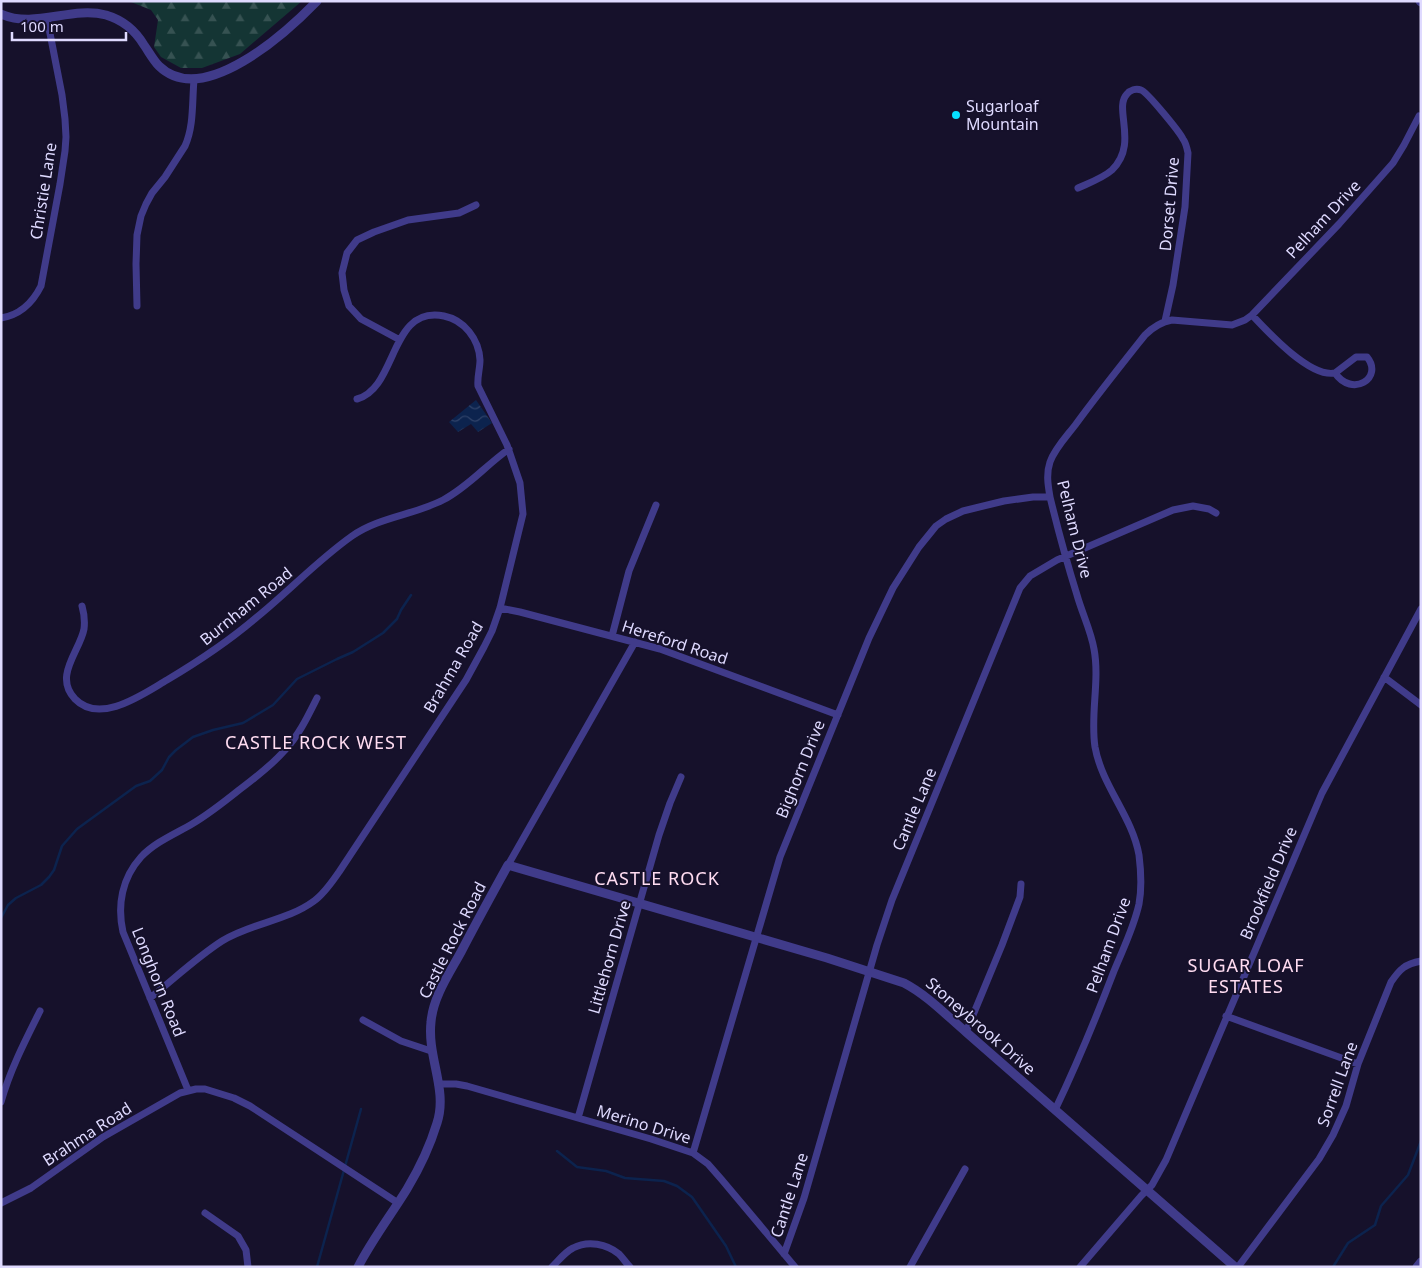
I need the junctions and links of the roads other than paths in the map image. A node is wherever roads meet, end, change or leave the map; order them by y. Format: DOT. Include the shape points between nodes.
graph roads {
  1 [pos="317,1"];
  2 [pos="1,14"];
  3 [pos="47,18"];
  4 [pos="194,80"];
  5 [pos="1420,116"];
  6 [pos="1078,188"];
  7 [pos="476,206"];
  8 [pos="137,306"];
  9 [pos="1252,315"];
  10 [pos="1,318"];
  11 [pos="1165,321"];
  12 [pos="400,340"];
  13 [pos="1335,373"];
  14 [pos="357,399"];
  15 [pos="509,449"];
  16 [pos="1050,497"];
  17 [pos="656,505"];
  18 [pos="1216,513"];
  19 [pos="1065,556"];
  20 [pos="82,606"];
  21 [pos="500,608"];
  22 [pos="1421,609"];
  23 [pos="612,636"];
  24 [pos="635,642"];
  25 [pos="1384,677"];
  26 [pos="317,698"];
  27 [pos="1421,705"];
  28 [pos="838,715"];
  29 [pos="682,777"];
  30 [pos="508,865"];
  31 [pos="1021,884"];
  32 [pos="639,904"];
  33 [pos="756,937"];
  34 [pos="1421,961"];
  35 [pos="869,971"];
  36 [pos="150,998"];
  37 [pos="40,1011"];
  38 [pos="1226,1016"];
  39 [pos="363,1020"];
  40 [pos="966,1032"];
  41 [pos="431,1051"];
  42 [pos="1358,1064"];
  43 [pos="438,1084"];
  44 [pos="188,1090"];
  45 [pos="1,1102"];
  46 [pos="1055,1110"];
  47 [pos="578,1118"];
  48 [pos="693,1153"];
  49 [pos="964,1169"];
  50 [pos="1146,1190"];
  51 [pos="1,1203"];
  52 [pos="398,1203"];
  53 [pos="205,1213"];
  54 [pos="784,1254"];
  55 [pos="1421,1262"];
  56 [pos="248,1267"];
  57 [pos="358,1267"];
  58 [pos="552,1267"];
  59 [pos="630,1267"];
  60 [pos="795,1267"];
  61 [pos="910,1267"];
  62 [pos="1080,1267"];
  63 [pos="1237,1267"];
  64 [pos="1417,1267"];
  1 -- 4 [label="street" via="256,53 223,72"];
  2 -- 3 [label="street" via="26,20"];
  3 -- 4 [label="street" via="88,13 112,17 137,34 164,70"];
  3 -- 10 [label="street, Christie Lane" via="66,119 65,151 41,286 25,307 16,314"];
  4 -- 8 [label="street" via="189,137 146,204 138,229"];
  5 -- 9 [label="street, Pelham Drive" via="1393,163"];
  6 -- 11 [label="street, Dorset Drive" via="1104,175 1118,162 1126,139 1125,97 1136,89 1144,91 1180,133 1188,153 1186,207"];
  7 -- 12 [label="street" via="459,213 408,220 374,232 357,240 347,253 342,274 349,306 361,319"];
  9 -- 11 [label="street, Pelham Drive" via="1232,325"];
  9 -- 13 [label="street" via="1302,361 1324,373"];
  11 -- 16 [label="street, Pelham Drive" via="1145,335 1053,454 1048,472"];
  12 -- 14 [label="street, Brahma Road" via="372,390"];
  12 -- 15 [label="street, Brahma Road" via="412,323 427,316 450,318 472,334 480,359 478,386"];
  13 -- 13 [label="street" via="1356,356 1367,357 1372,364 1368,378 1360,385 1343,382"];
  15 -- 20 [label="street, Burnham Road" via="444,500 352,536 225,643 147,692 112,708 88,707 75,699 68,687 67,672 84,629"];
  15 -- 21 [label="street, Brahma Road" via="520,483 523,514"];
  16 -- 19 [label="street, Pelham Drive"];
  16 -- 28 [label="street, Bighorn Drive" via="1004,501 956,514 936,526 893,588"];
  17 -- 23 [label="street" via="629,571"];
  18 -- 19 [label="street, Cantle Lane" via="1193,506 1173,510"];
  19 -- 35 [label="street, Cantle Lane" via="1030,576 1020,588 892,900"];
  19 -- 46 [label="street, Pelham Drive" via="1094,648 1095,747 1104,774 1135,839 1141,889 1135,918 1086,1043"];
  21 -- 23 [label="street, Hereford Road"];
  21 -- 36 [label="street, Brahma Road" via="492,631 466,680 328,887 315,901 299,910 223,941"];
  22 -- 25 [label="street, Brookfield Drive"];
  23 -- 24 [label="street, Hereford Road"];
  24 -- 28 [label="street, Hereford Road" via="690,659"];
  24 -- 30 [label="street, Castle Rock Road"];
  25 -- 27 [label="street"];
  25 -- 38 [label="street, Brookfield Drive" via="1322,793"];
  26 -- 36 [label="street, Longhorn Road" via="286,749 260,774 214,809 149,850 128,875 121,900 121,923"];
  28 -- 33 [label="street, Bighorn Drive" via="780,857"];
  29 -- 32 [label="street, Littlehorn Drive" via="670,803"];
  30 -- 32 [label="street, Stoneybrook Drive"];
  30 -- 41 [label="street, Castle Rock Road" via="436,999 430,1023"];
  31 -- 40 [label="street" via="1020,897"];
  32 -- 33 [label="street, Stoneybrook Drive"];
  32 -- 47 [label="street, Littlehorn Drive"];
  33 -- 35 [label="street, Stoneybrook Drive"];
  33 -- 48 [label="street, Bighorn Drive"];
  34 -- 42 [label="street, Sorrell Lane" via="1399,971 1392,982"];
  35 -- 40 [label="street, Stoneybrook Drive" via="913,987"];
  35 -- 54 [label="street, Cantle Lane" via="804,1198"];
  36 -- 44 [label="street, Longhorn Road"];
  37 -- 45 [label="street"];
  38 -- 42 [label="street"];
  38 -- 50 [label="street, Brookfield Drive" via="1166,1160"];
  39 -- 41 [label="street" via="401,1041"];
  40 -- 46 [label="street, Stoneybrook Drive"];
  41 -- 43 [label="street, Castle Rock Road"];
  42 -- 63 [label="street, Sorrell Lane" via="1346,1106 1319,1160"];
  43 -- 47 [label="street, Merino Drive" via="467,1086"];
  43 -- 52 [label="street, Castle Rock Road" via="441,1105 437,1124"];
  44 -- 51 [label="street, Brahma Road" via="103,1137 31,1188"];
  44 -- 52 [label="street" via="214,1091 250,1106"];
  46 -- 50 [label="street, Stoneybrook Drive"];
  47 -- 48 [label="street, Merino Drive"];
  48 -- 54 [label="street, Merino Drive" via="708,1164"];
  49 -- 61 [label="street"];
  50 -- 62 [label="street, Brookfield Drive"];
  50 -- 63 [label="street, Stoneybrook Drive"];
  52 -- 57 [label="street, Castle Rock Road"];
  53 -- 56 [label="street" via="238,1236 246,1250"];
  54 -- 60 [label="street, Merino Drive"];
  55 -- 64 [label="street"];
  58 -- 59 [label="street" via="573,1248 594,1244 612,1249"];
}
